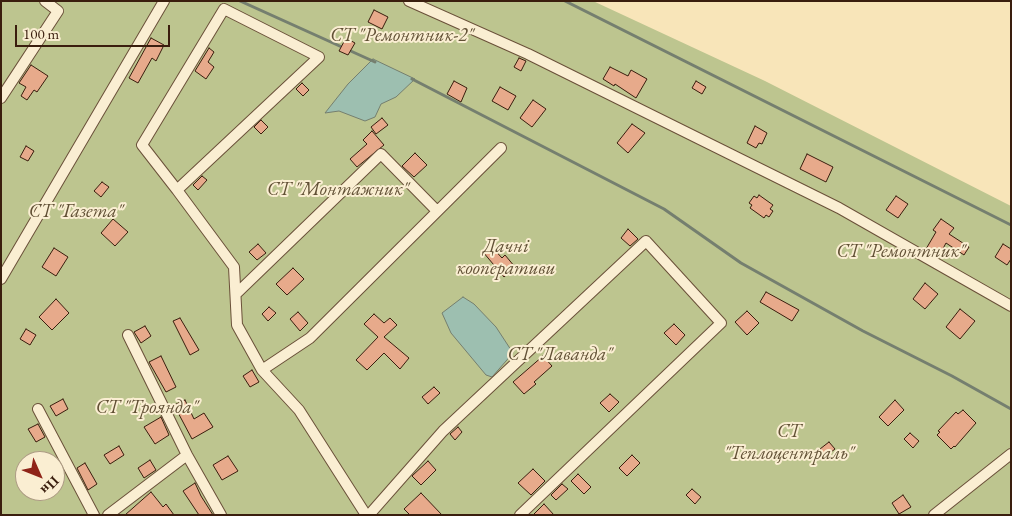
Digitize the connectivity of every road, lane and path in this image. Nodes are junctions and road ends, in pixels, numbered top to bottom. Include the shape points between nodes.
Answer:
1 (45, 1) edge
2 (164, 1) edge
3 (409, 1) edge
4 (1, 98) edge
5 (501, 148) dead end
6 (177, 190) junction
7 (437, 211) junction
8 (1, 279) edge
9 (236, 294) junction
10 (1011, 306) edge
11 (128, 335) dead end
12 (262, 370) junction
13 (38, 409) dead end
14 (187, 454) junction
15 (1011, 454) edge
16 (94, 515) edge
17 (108, 515) edge
18 (220, 515) edge
19 (368, 515) edge
20 (520, 515) edge
21 (934, 515) edge

1 - 4 street via 58,11
2 - 8 street
3 - 10 street via 528,54 839,208
5 - 7 street
6 - 6 street via 312,64 319,57 224,9 142,144
6 - 9 street via 234,266
7 - 9 street via 382,154
7 - 12 street via 310,338
9 - 12 street via 237,325
11 - 14 street
12 - 19 street via 299,410
13 - 16 street
14 - 17 street
14 - 18 street
15 - 21 street
19 - 20 street via 442,431 646,241 721,323

